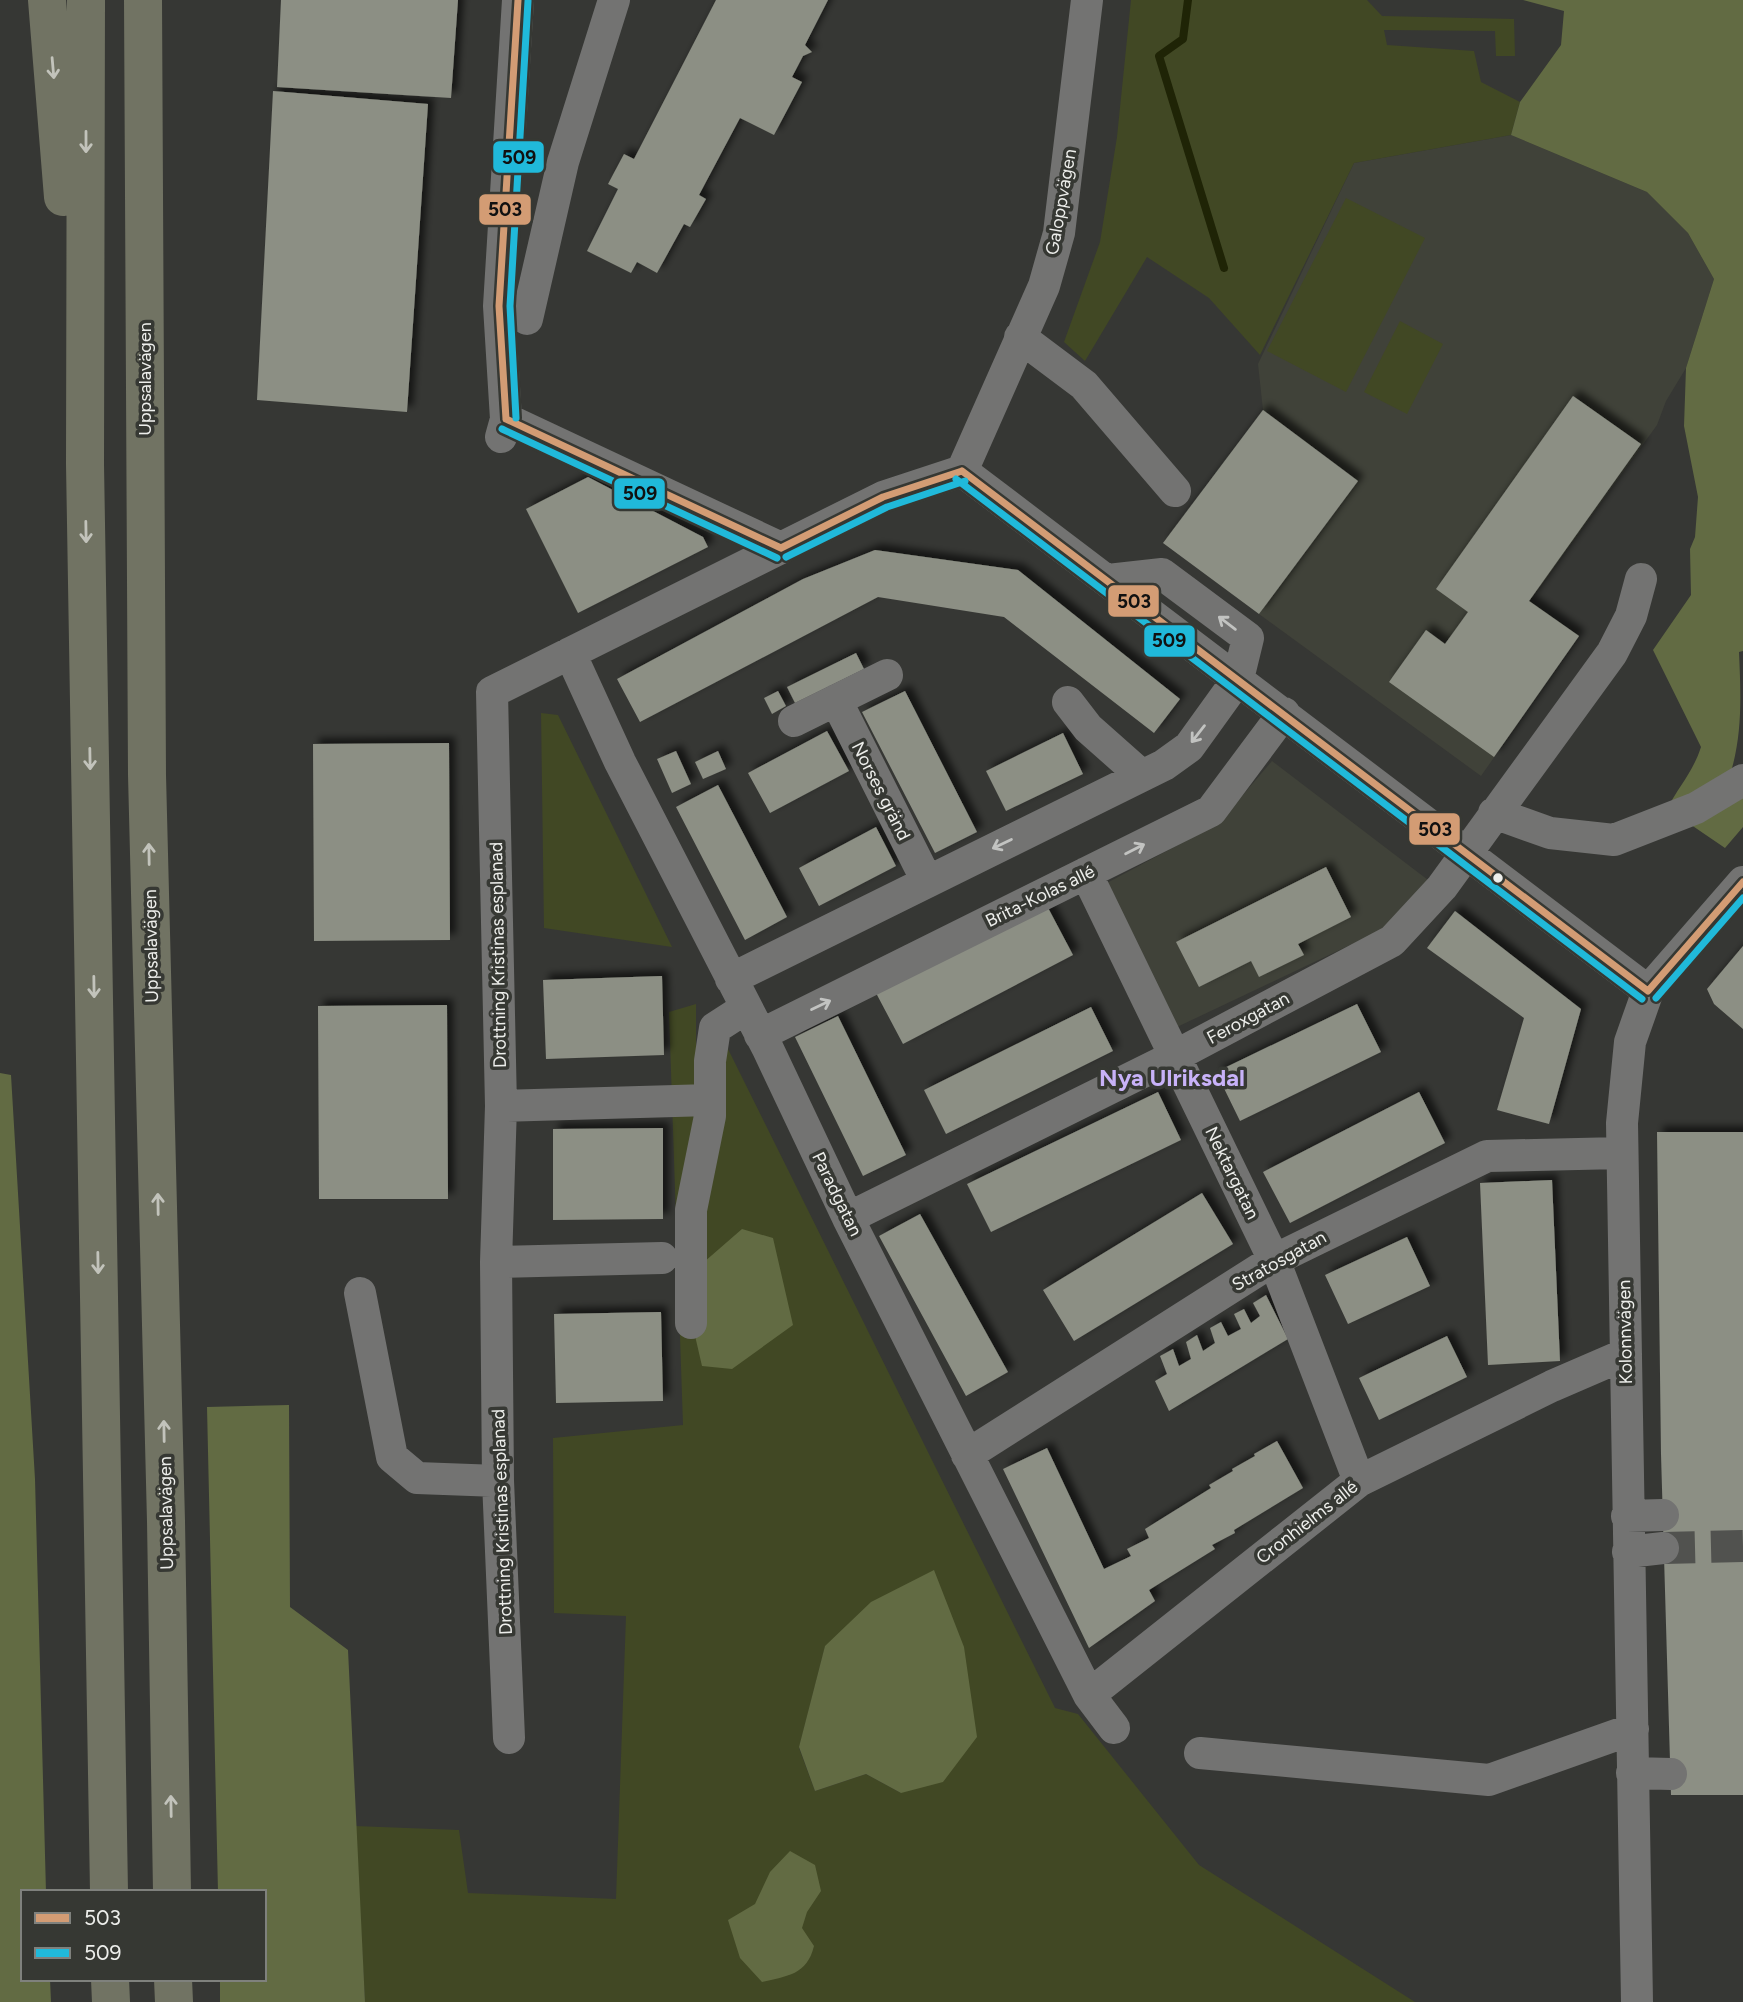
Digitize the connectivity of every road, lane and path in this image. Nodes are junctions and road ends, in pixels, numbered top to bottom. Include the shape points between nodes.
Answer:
1 (47, 0) edge
2 (86, 0) edge
3 (518, 0) edge
4 (614, 0) edge
5 (1087, 0) edge
6 (143, 3) edge
7 (527, 319) dead end
8 (1020, 337) junction
9 (85, 464) junction
10 (962, 471) junction
11 (1175, 491) dead end
12 (781, 548) junction
13 (1641, 579) dead end
14 (569, 653) junction
15 (887, 675) dead end
16 (1238, 679) junction
17 (836, 700) junction
18 (1068, 702) dead end
19 (1284, 713) junction
20 (794, 721) dead end
21 (1141, 775) junction
22 (1743, 780) edge
23 (1494, 813) junction
24 (1467, 853) junction
25 (1086, 873) junction
26 (927, 881) junction
27 (1743, 882) edge
28 (731, 979) junction
29 (1648, 991) junction
30 (753, 1022) junction
31 (1175, 1056) junction
32 (710, 1100) junction
33 (501, 1106) junction
34 (1620, 1153) junction
35 (848, 1219) junction
36 (662, 1258) dead end
37 (1274, 1260) junction
38 (496, 1262) junction
39 (360, 1293) dead end
40 (691, 1323) dead end
41 (1626, 1354) junction
42 (967, 1455) junction
43 (498, 1481) junction
44 (1359, 1481) junction
45 (1662, 1515) tunnel mouth
46 (1627, 1516) junction
47 (1664, 1548) tunnel mouth
48 (1628, 1552) junction
49 (1089, 1695) junction
50 (1114, 1728) dead end
51 (1633, 1729) junction
52 (509, 1738) dead end
53 (1200, 1753) dead end
54 (1632, 1773) junction
55 (1671, 1774) dead end
56 (109, 1890) edge
57 (172, 1890) edge
58 (110, 1981) edge
59 (173, 1981) edge
60 (111, 2002) edge
61 (174, 2002) edge
62 (1637, 2002) edge

1 -> 9 highway
2 -> 9 highway
3 - 12 street via 499,306 504,428
4 - 7 street via 563,162
5 - 8 street, Galoppvägen via 1059,233 1044,286
57 -> 6 highway, Uppsalavägen via 147,775
8 - 10 street, Galoppvägen
8 - 11 street via 1084,385
9 -> 56 highway
10 - 12 street, Drottning Kristinas esplanad via 883,497
10 - 16 street
12 - 14 street, Drottning Kristinas esplanad
13 - 23 street, Feroxgatan via 1631,616 1612,653
14 - 28 street, Paradgatan
14 - 33 street, Drottning Kristinas esplanad via 492,692
15 - 17 street
16 - 19 street
16 -> 21 street via 1189,747
17 - 20 street
17 - 26 street, Norses gränd
18 - 21 street via 1088,728
19 - 24 street
25 -> 19 street, Brita-Kolas allé via 1211,811
21 -> 26 street
22 - 23 street via 1696,808 1614,840 1550,833
23 - 24 street, Feroxgatan
24 - 29 street
24 - 31 street, Feroxgatan via 1392,941
30 -> 25 street, Brita-Kolas allé
25 - 31 street, Nektargatan
26 - 28 street
27 - 29 street, Kolonnvägen
28 - 30 street, Paradgatan
29 - 34 street, Kolonnvägen via 1630,1042
30 - 32 street, Brita-Kolas allé via 715,1028
30 - 35 street, Paradgatan
31 - 35 street, Feroxgatan
31 - 37 street, Nektargatan
32 - 33 street
32 - 40 street via 691,1210
33 - 38 street, Drottning Kristinas esplanad
34 - 37 street, Stratosgatan via 1487,1156
34 - 41 street, Kolonnvägen
35 - 42 street, Paradgatan
36 - 38 street
37 - 42 street, Stratosgatan
37 - 44 street, Nektargatan
38 - 43 street, Drottning Kristinas esplanad
39 - 43 street via 392,1457 417,1478
41 - 44 street, Cronhielms allé
41 - 46 street, Kolonnvägen
42 - 49 street, Paradgatan
43 - 52 street, Drottning Kristinas esplanad
44 - 49 street, Cronhielms allé
45 - 46 street
46 - 48 street, Kolonnvägen
47 - 48 street
48 - 51 street, Kolonnvägen
49 - 50 street, Paradgatan
51 - 53 street via 1489,1780
51 - 54 street, Kolonnvägen
54 - 55 street
54 - 62 street, Kolonnvägen
58 - 60 highway
59 - 61 highway

